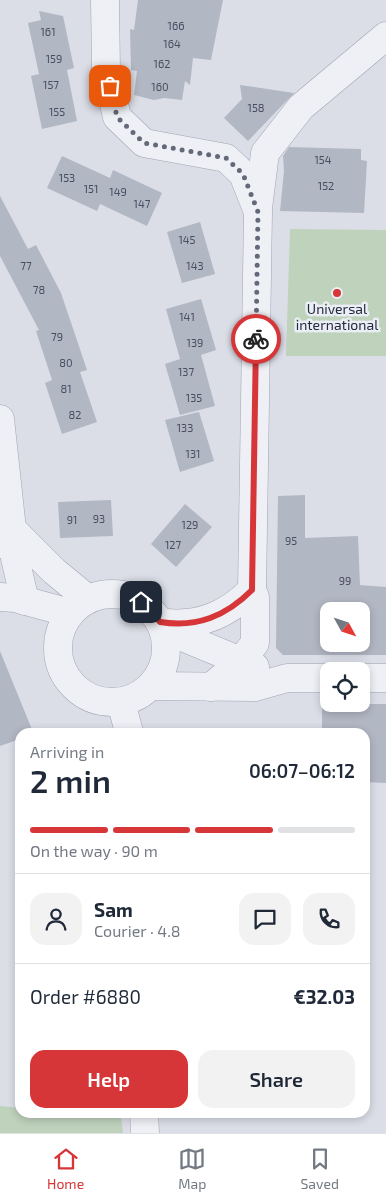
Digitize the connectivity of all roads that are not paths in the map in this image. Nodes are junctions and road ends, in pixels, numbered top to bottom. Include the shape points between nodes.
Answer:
1 (105, 0) edge
2 (386, 36) edge
3 (258, 212) junction
4 (0, 419) edge
5 (6, 538) edge
6 (252, 590) junction
7 (12, 599) edge
8 (79, 606) junction
9 (162, 626) junction
10 (240, 662) junction
11 (287, 678) junction
12 (320, 678) edge
13 (370, 678) edge
14 (386, 678) edge
15 (150, 686) junction
16 (211, 686) junction
17 (121, 702) junction
18 (128, 728) edge
19 (144, 1118) edge
20 (145, 1133) edge

1 - 3 street via 106,70 117,117 144,143 226,158 243,174
2 - 3 street via 301,107 265,153
3 - 6 street
4 - 5 street
5 - 7 street via 15,558
5 - 8 street via 54,571
6 - 9 street via 236,606 206,621
6 - 10 street via 255,597 255,643
7 - 8 street
8 - 9 street via 101,594 129,596 146,606
8 - 17 street via 61,627 58,660 64,675 88,697 104,702
9 - 10 street
9 - 15 street via 166,654 158,677
10 - 11 street
10 - 16 street
11 - 12 street
11 - 16 street via 255,686
13 - 14 street
15 - 16 street
15 - 17 street
17 - 18 street
19 - 20 street

